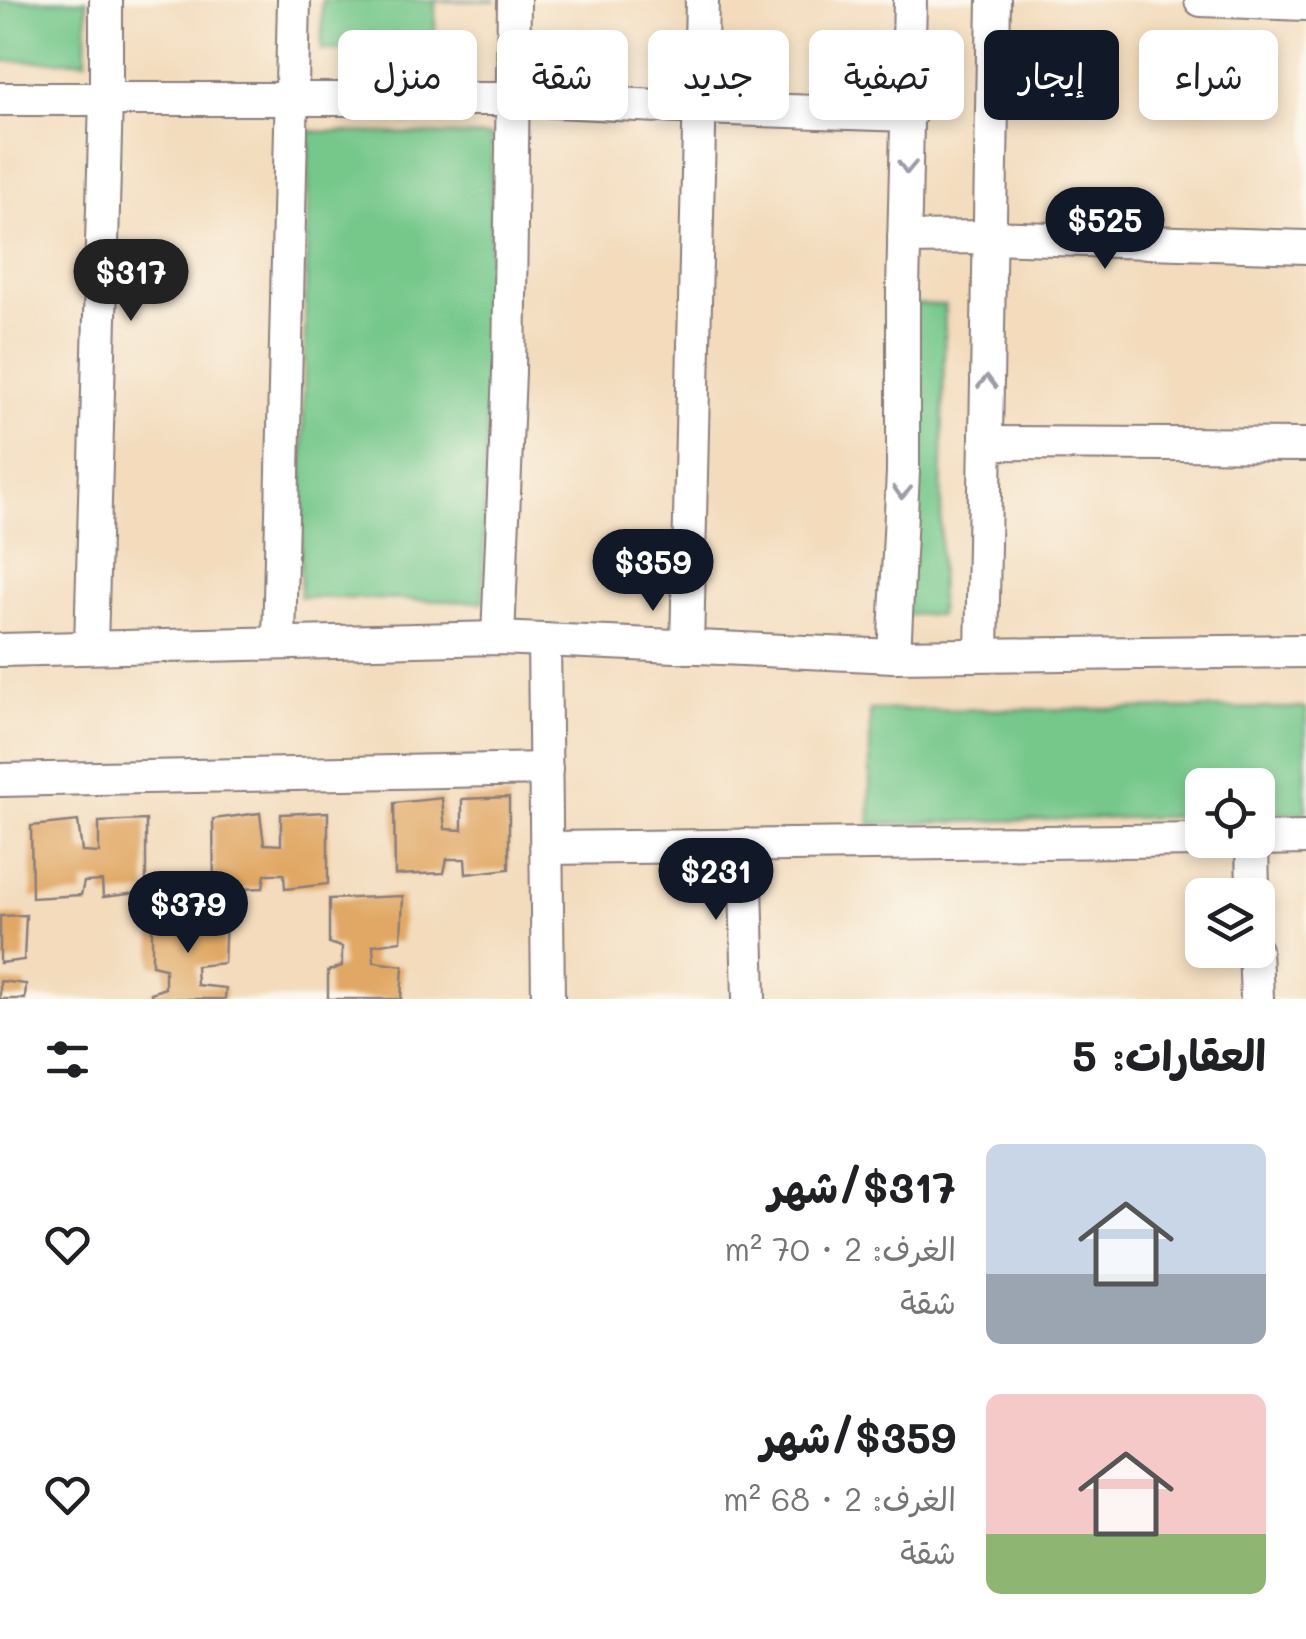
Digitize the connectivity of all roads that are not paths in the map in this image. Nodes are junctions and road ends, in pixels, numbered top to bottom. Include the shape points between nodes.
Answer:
1 (106, 0) edge
2 (294, 0) edge
3 (514, 0) edge
4 (702, 0) edge
5 (910, 0) edge
6 (994, 0) edge
7 (1201, 0) edge
8 (1306, 4) edge
9 (514, 30) edge
10 (701, 30) edge
11 (909, 30) edge
12 (106, 97) junction
13 (0, 98) edge
14 (292, 98) junction
15 (497, 99) edge
16 (514, 120) edge
17 (700, 120) edge
18 (908, 120) edge
19 (989, 237) junction
20 (904, 238) junction
21 (1306, 247) edge
22 (986, 443) junction
23 (1306, 445) edge
24 (498, 638) junction
25 (544, 640) junction
26 (278, 643) junction
27 (687, 647) junction
28 (90, 648) junction
29 (0, 650) edge
30 (1306, 651) edge
31 (982, 654) junction
32 (894, 656) junction
33 (546, 769) junction
34 (0, 780) edge
35 (1306, 838) edge
36 (1275, 839) edge
37 (1185, 840) edge
38 (745, 845) junction
39 (546, 848) junction
40 (1256, 968) edge
41 (548, 999) edge
42 (749, 999) edge
43 (1257, 999) edge

1 - 12 street
2 - 14 street
3 - 9 street
4 - 10 street
5 - 11 street
6 - 19 street
7 - 8 street
12 - 13 street
12 - 14 street
12 - 28 street
14 - 15 street
14 - 26 street
16 - 24 street
17 - 27 street
18 -> 20 street
19 - 20 street
19 - 21 street
22 -> 19 street
20 -> 32 street
22 - 23 street
22 - 31 street
24 - 25 street
24 - 26 street
25 - 27 street
25 - 33 street
26 - 28 street
27 - 32 street
28 - 29 street
30 - 31 street
31 - 32 street
33 - 34 street
33 - 39 street
35 - 36 street
37 - 38 street
38 - 39 street
38 - 42 street
39 - 41 street
40 - 43 street

